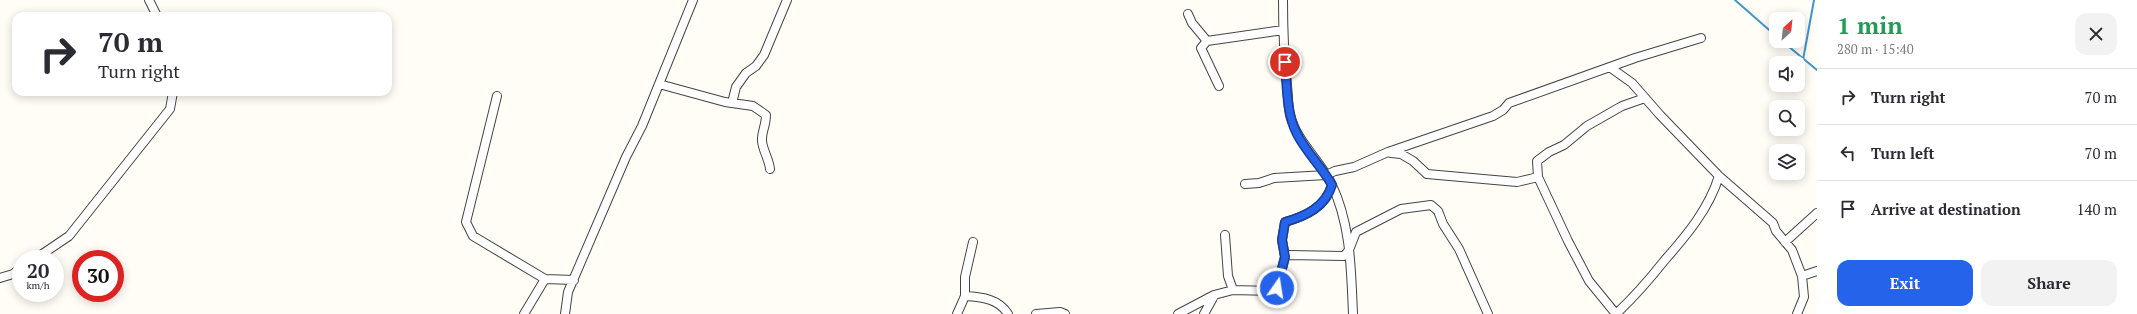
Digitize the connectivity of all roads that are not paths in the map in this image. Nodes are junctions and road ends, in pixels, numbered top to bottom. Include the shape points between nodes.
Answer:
1 (149, 0) edge
2 (693, 0) edge
3 (787, 0) edge
4 (1283, 0) edge
5 (155, 12) edge
6 (1188, 14) dead end
7 (1283, 30) junction
8 (1701, 38) dead end
9 (1208, 41) junction
10 (1611, 68) junction
11 (659, 84) junction
12 (1219, 86) dead end
13 (172, 96) edge
14 (497, 96) dead end
15 (1645, 98) junction
16 (732, 103) junction
17 (1388, 152) junction
18 (770, 169) dead end
19 (1326, 175) junction
20 (1719, 176) junction
21 (1538, 177) junction
22 (1244, 184) dead end
23 (1332, 185) junction
24 (1817, 213) edge
25 (1225, 235) dead end
26 (972, 242) dead end
27 (1785, 242) junction
28 (48, 250) edge
29 (1350, 250) junction
30 (1285, 257) junction
31 (1817, 271) edge
32 (12, 274) edge
33 (1802, 276) junction
34 (0, 278) edge
35 (545, 279) junction
36 (574, 280) junction
37 (1233, 290) junction
38 (1214, 295) junction
39 (965, 296) junction
40 (524, 314) edge
41 (565, 314) edge
42 (957, 314) edge
43 (1008, 314) edge
44 (1036, 314) edge
45 (1065, 314) edge
46 (1178, 314) edge
47 (1204, 314) edge
48 (1353, 314) edge
49 (1488, 314) edge
50 (1616, 314) edge
51 (1797, 314) edge

1 - 5 street
2 - 11 street
3 - 16 street via 764,55 736,87
4 - 7 street
6 - 9 street via 1192,23
7 - 9 street
7 - 19 street via 1290,115 1297,134
8 - 10 street
9 - 12 street via 1202,48
10 - 15 street via 1632,83
10 - 17 street via 1509,103 1493,116
11 - 16 street
11 - 36 street
13 - 28 street via 170,108 69,236
14 - 35 street via 466,222 474,236
15 - 20 street
15 - 21 street via 1622,106 1587,126 1564,145 1549,152 1537,161
16 - 18 street via 752,106 766,115 762,138 763,152
17 - 19 street via 1354,167 1335,170
17 - 21 street via 1401,154 1427,174 1517,182
19 - 22 street via 1274,178
19 - 23 street
20 - 27 street via 1773,222 1776,231
20 - 50 street via 1715,191 1685,238 1638,294
21 - 50 street via 1589,281
23 - 29 street via 1346,224
23 - 30 street via 1329,194 1320,205 1301,218 1285,222 1282,240
24 - 27 street
25 - 37 street via 1228,276
26 - 39 street via 965,277
27 - 33 street via 1792,250
29 - 30 street via 1344,256
29 - 48 street
29 - 49 street via 1356,232 1401,209 1431,205 1438,210 1443,224 1459,249
30 - 37 street via 1277,288 1272,291
31 - 33 street
32 - 34 street
33 - 51 street via 1804,296
35 - 36 street
35 - 40 street
36 - 41 street via 568,292
37 - 38 street
38 - 46 street
38 - 47 street
39 - 42 street
39 - 43 street via 995,301 1004,306
44 - 45 street

